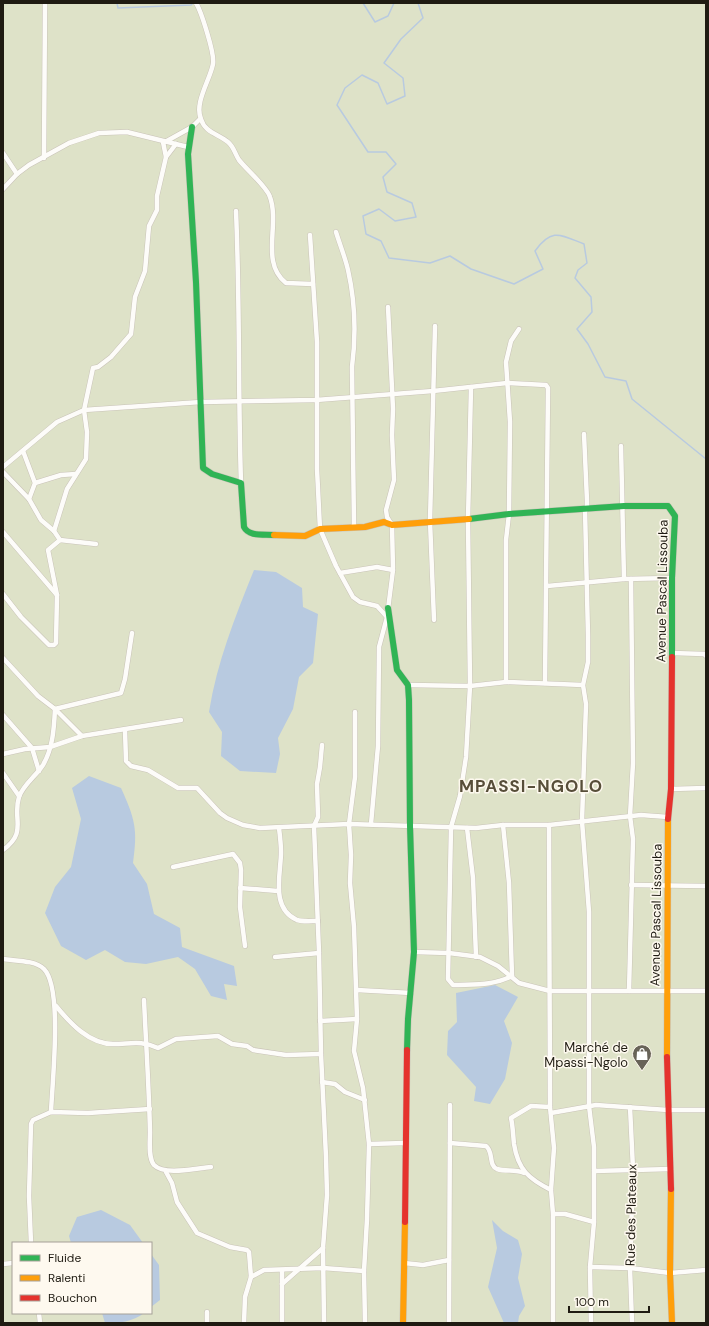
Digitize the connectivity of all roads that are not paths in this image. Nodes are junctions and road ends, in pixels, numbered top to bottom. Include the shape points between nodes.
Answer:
1 (45, 3) edge
2 (196, 3) edge
3 (200, 119) junction
4 (192, 127) junction
5 (205, 127) junction
6 (163, 142) junction
7 (176, 144) junction
8 (188, 147) junction
9 (3, 153) edge
10 (166, 157) junction
11 (44, 158) junction
12 (17, 174) junction
13 (3, 189) edge
14 (236, 211) dead end
15 (336, 232) dead end
16 (310, 235) dead end
17 (313, 284) junction
18 (388, 307) dead end
19 (435, 326) dead end
20 (519, 329) dead end
21 (507, 383) junction
22 (471, 387) junction
23 (433, 391) junction
24 (391, 394) junction
25 (352, 396) junction
26 (316, 400) junction
27 (238, 401) junction
28 (201, 402) junction
29 (84, 410) junction
30 (584, 434) dead end
31 (622, 446) dead end
32 (23, 450) junction
33 (3, 467) edge
34 (3, 472) edge
35 (76, 474) junction
36 (35, 483) junction
37 (241, 483) junction
38 (29, 499) junction
39 (624, 506) junction
40 (585, 509) junction
41 (546, 512) junction
42 (509, 514) junction
43 (468, 520) junction
44 (430, 521) junction
45 (392, 525) junction
46 (354, 527) junction
47 (320, 529) junction
48 (54, 531) junction
49 (3, 532) edge
50 (60, 540) junction
51 (96, 544) dead end
52 (393, 570) junction
53 (340, 573) junction
54 (672, 578) junction
55 (624, 579) junction
56 (631, 579) junction
57 (587, 582) junction
58 (547, 586) junction
59 (3, 594) edge
60 (57, 595) junction
61 (388, 608) junction
62 (387, 617) junction
63 (434, 620) dead end
64 (132, 633) dead end
65 (672, 653) junction
66 (706, 656) edge
67 (3, 658) edge
68 (506, 682) junction
69 (546, 683) junction
70 (408, 685) junction
71 (583, 685) junction
72 (470, 686) junction
73 (55, 709) junction
74 (355, 712) dead end
75 (3, 715) edge
76 (181, 720) dead end
77 (125, 730) junction
78 (82, 736) junction
79 (322, 745) dead end
80 (50, 747) junction
81 (32, 748) junction
82 (3, 754) edge
83 (39, 771) junction
84 (3, 773) edge
85 (706, 788) edge
86 (671, 789) junction
87 (19, 796) junction
88 (630, 816) junction
89 (668, 817) junction
90 (582, 821) junction
91 (349, 824) junction
92 (371, 824) junction
93 (503, 825) junction
94 (549, 825) junction
95 (314, 826) junction
96 (410, 826) junction
97 (451, 827) junction
98 (279, 828) junction
99 (467, 828) junction
100 (3, 850) edge
101 (173, 867) dead end
102 (631, 885) junction
103 (668, 886) junction
104 (706, 886) edge
105 (240, 888) junction
106 (278, 891) junction
107 (318, 921) junction
108 (245, 946) dead end
109 (414, 952) junction
110 (319, 953) junction
111 (450, 953) junction
112 (476, 956) junction
113 (275, 957) dead end
114 (3, 959) edge
115 (512, 976) junction
116 (357, 990) junction
117 (550, 991) junction
118 (629, 991) junction
119 (666, 991) junction
120 (706, 991) edge
121 (589, 992) junction
122 (411, 993) junction
123 (144, 1000) dead end
124 (56, 1006) junction
125 (358, 1019) junction
126 (320, 1021) junction
127 (146, 1042) junction
128 (321, 1054) junction
129 (322, 1082) junction
130 (365, 1100) junction
131 (450, 1105) dead end
132 (550, 1106) junction
133 (589, 1106) junction
134 (630, 1107) junction
135 (150, 1109) junction
136 (668, 1110) junction
137 (706, 1110) edge
138 (51, 1112) junction
139 (551, 1113) junction
140 (405, 1143) junction
141 (450, 1143) junction
142 (369, 1144) junction
143 (211, 1167) dead end
144 (632, 1169) junction
145 (671, 1169) junction
146 (594, 1171) junction
147 (166, 1172) junction
148 (524, 1173) junction
149 (551, 1190) junction
150 (553, 1214) junction
151 (594, 1222) junction
152 (32, 1242) edge
153 (323, 1248) junction
154 (449, 1260) junction
155 (404, 1262) junction
156 (590, 1267) junction
157 (323, 1268) junction
158 (630, 1268) junction
159 (299, 1270) junction
160 (706, 1270) edge
161 (282, 1271) junction
162 (364, 1271) junction
163 (670, 1273) junction
164 (251, 1277) junction
165 (282, 1284) junction
166 (207, 1312) dead end
167 (207, 1323) edge
168 (244, 1323) edge
169 (282, 1323) edge
170 (324, 1323) edge
171 (365, 1323) edge
172 (403, 1323) edge
173 (449, 1323) edge
174 (553, 1323) edge
175 (591, 1323) edge
176 (632, 1323) edge
177 (672, 1323) edge

1 - 11 street
2 - 3 street via 202,12 213,59 201,100
3 - 4 street
3 - 5 street
4 - 5 street
4 - 6 street
4 - 8 street
5 - 17 street via 231,144 239,159 269,194 274,231 274,267 280,279 286,283
6 - 7 street
6 - 10 street
6 - 11 street via 127,132 99,133 70,143
7 - 8 street
7 - 10 street
8 - 28 street
9 - 12 street
10 - 29 street via 156,196 157,210 149,226 145,271 134,297 131,334 111,357 93,368
11 - 12 street
12 - 13 street
14 - 27 street via 239,276
15 - 25 street via 348,271 352,298 355,345
16 - 17 street
17 - 26 street via 317,342
18 - 24 street
19 - 23 street
20 - 21 street via 508,351
21 - 22 street
21 - 41 street via 546,385 548,388
21 - 42 street via 510,422
22 - 23 street
22 - 43 street
23 - 24 street
23 - 44 street
24 - 25 street
24 - 45 street via 394,480 386,510
25 - 26 street
25 - 46 street
26 - 27 street
26 - 47 street
27 - 28 street
27 - 37 street
28 - 29 street
28 - 37 street via 203,468 212,474
29 - 32 street via 57,422
29 - 35 street via 86,459
30 - 40 street via 587,501
31 - 39 street
32 - 33 street
32 - 36 street
34 - 38 street
35 - 36 street via 61,475
35 - 48 street via 67,488
36 - 38 street
37 - 47 street via 244,527 251,534 305,536
38 - 48 street via 41,520
39 - 40 street
39 - 54 street, Avenue Pascal Lissouba via 671,508 675,516
39 - 55 street
40 - 41 street
40 - 57 street
41 - 42 street
41 - 58 street
42 - 43 street
42 - 68 street via 506,540
43 - 44 street
43 - 72 street
44 - 45 street
44 - 63 street
45 - 46 street via 384,522
45 - 52 street
46 - 47 street
47 - 53 street
48 - 50 street
49 - 60 street
50 - 51 street
50 - 60 street via 48,550
52 - 53 street via 377,567
52 - 61 street
53 - 62 street via 353,597 360,602 377,606
54 - 56 street
54 - 65 street, Avenue Pascal Lissouba
55 - 56 street
55 - 57 street
56 - 88 street via 633,763
57 - 58 street
57 - 71 street via 588,662
58 - 69 street
59 - 60 street via 35,632 52,646 56,643
61 - 62 street
61 - 70 street via 397,670
62 - 92 street via 378,647 378,746
64 - 73 street via 121,693
65 - 66 street
65 - 86 street, Avenue Pascal Lissouba
67 - 73 street via 38,696
68 - 69 street
68 - 72 street
69 - 71 street
70 - 72 street
70 - 96 street
71 - 90 street via 586,704
72 - 97 street via 466,757 460,796
73 - 78 street
73 - 80 street
74 - 91 street via 355,776
75 - 81 street
76 - 77 street
77 - 78 street
77 - 98 street via 126,761 130,766 148,770 178,788 197,788 220,813 244,825
78 - 80 street
79 - 95 street via 316,784 318,817
80 - 81 street
80 - 83 street
81 - 82 street
81 - 83 street
83 - 87 street
84 - 87 street
85 - 86 street
86 - 89 street, Avenue Pascal Lissouba
87 - 100 street via 18,829 15,839
88 - 89 street
88 - 90 street
88 - 102 street via 633,839
89 - 103 street, Avenue Pascal Lissouba
90 - 94 street
90 - 121 street via 588,912
91 - 92 street
91 - 95 street
91 - 116 street
92 - 96 street
93 - 94 street
93 - 99 street
93 - 115 street via 509,883
94 - 117 street
95 - 98 street
95 - 107 street
96 - 97 street
96 - 109 street
97 - 99 street
97 - 111 street
98 - 106 street via 281,853
99 - 112 street via 473,878
101 - 105 street via 233,854 240,863
102 - 103 street
102 - 118 street
103 - 104 street
103 - 119 street, Avenue Pascal Lissouba
105 - 106 street
105 - 108 street
106 - 107 street via 283,905 292,917 303,921
107 - 110 street
109 - 111 street
109 - 122 street
110 - 113 street
110 - 126 street
111 - 112 street
111 - 115 street via 448,979 451,984 499,983
112 - 115 street via 488,960
114 - 124 street via 34,963 45,969
115 - 117 street via 519,983
116 - 122 street
116 - 125 street
117 - 121 street
117 - 132 street
118 - 119 street
118 - 121 street
119 - 120 street
119 - 136 street, Avenue Pascal Lissouba
121 - 133 street
122 - 140 street
123 - 127 street
124 - 127 street via 75,1028 98,1041 113,1044
124 - 138 street
125 - 126 street
125 - 130 street via 354,1051
126 - 128 street
127 - 128 street via 158,1048 176,1039 218,1036 232,1044 253,1050 290,1055
127 - 135 street
128 - 129 street
129 - 130 street via 335,1084 345,1092
129 - 153 street via 327,1195
130 - 142 street
131 - 141 street
132 - 139 street
132 - 148 street via 531,1106 511,1118 514,1145
133 - 134 street
133 - 139 street
133 - 146 street
134 - 136 street
134 - 144 street, Rue des Plateaux
135 - 138 street via 88,1113
135 - 147 street via 151,1155 154,1165
136 - 137 street
136 - 145 street, Avenue Pascal Lissouba
138 - 152 street via 37,1117 31,1124 29,1210
139 - 149 street via 554,1148
140 - 142 street
140 - 155 street
141 - 148 street via 486,1146 496,1168
141 - 154 street
142 - 162 street
143 - 147 street
144 - 145 street
144 - 146 street
144 - 158 street, Rue des Plateaux
145 - 163 street, Avenue Pascal Lissouba
146 - 151 street
147 - 164 street via 180,1208 197,1233 230,1247 247,1250 250,1254
148 - 149 street
149 - 150 street
150 - 151 street via 565,1214
150 - 174 street
151 - 156 street
153 - 157 street
153 - 159 street
154 - 155 street via 423,1265
154 - 173 street
155 - 172 street
156 - 158 street
156 - 175 street
157 - 159 street
157 - 162 street
157 - 170 street
158 - 163 street
158 - 176 street, Rue des Plateaux
159 - 161 street
159 - 165 street
160 - 163 street
161 - 164 street via 264,1270
161 - 165 street
162 - 171 street
163 - 177 street, Avenue Pascal Lissouba
164 - 168 street via 245,1297
165 - 169 street
166 - 167 street

